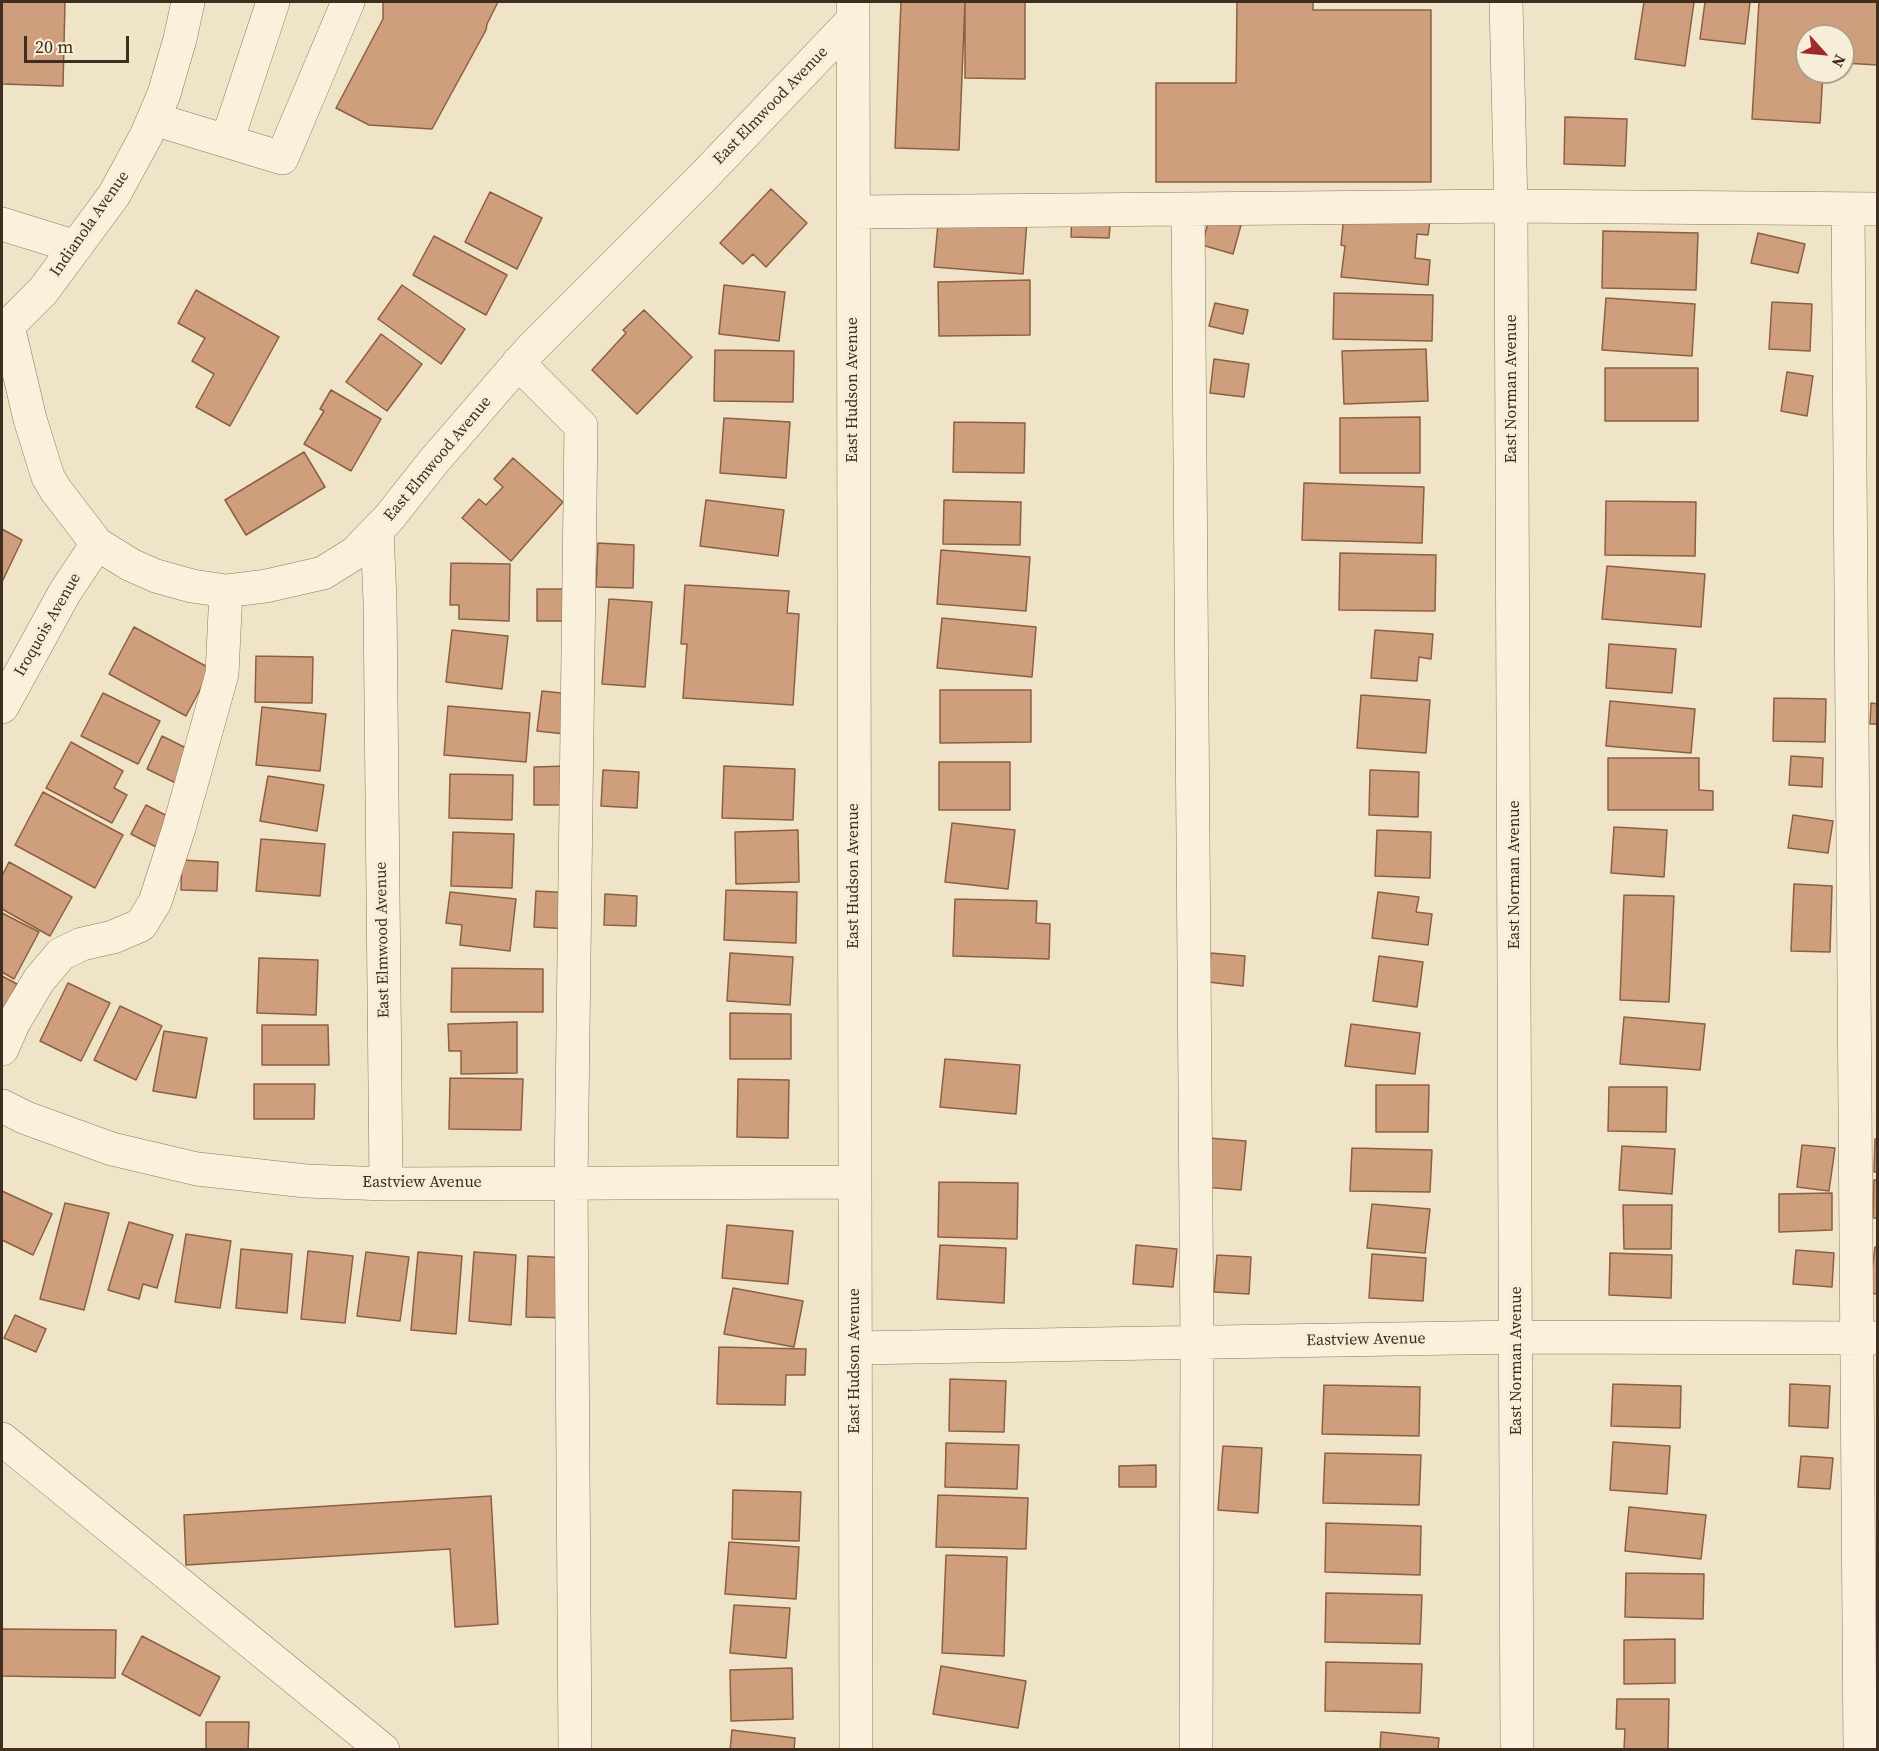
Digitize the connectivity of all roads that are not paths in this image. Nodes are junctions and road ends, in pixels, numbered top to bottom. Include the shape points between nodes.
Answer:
1 (188, 2) edge
2 (273, 2) edge
3 (348, 2) edge
4 (1506, 2) edge
5 (853, 11) edge
6 (154, 119) junction
7 (227, 141) junction
8 (1511, 206) junction
9 (1188, 209) junction
10 (1863, 209) edge
11 (853, 212) junction
12 (2, 224) edge
13 (76, 247) junction
14 (5, 328) edge
15 (518, 363) junction
16 (377, 530) junction
17 (98, 543) junction
18 (226, 591) junction
19 (4, 696) edge
20 (2, 1048) edge
21 (2, 1106) edge
22 (855, 1182) junction
23 (571, 1183) junction
24 (386, 1184) junction
25 (1517, 1337) junction
26 (1868, 1338) edge
27 (1197, 1343) junction
28 (855, 1348) junction
29 (2, 1439) edge
30 (383, 1749) edge
31 (575, 1749) edge
32 (856, 1749) edge
33 (1196, 1749) edge
34 (1517, 1749) edge
35 (1860, 1749) edge

1 - 6 street, Indianola Avenue
2 - 7 street
3 - 7 street via 282,158
4 - 8 street, East Norman Avenue
5 - 11 street, East Hudson Avenue
5 - 15 street, East Elmwood Avenue via 703,177
6 - 7 street
6 - 13 street, Indianola Avenue via 114,195
8 - 9 street
8 - 10 street
8 - 25 street, East Norman Avenue
9 - 11 street
9 - 27 street
10 - 26 street
11 - 22 street, East Hudson Avenue
12 - 13 street
13 - 14 street, Indianola Avenue via 43,291
14 - 17 street via 48,477
15 - 16 street, East Elmwood Avenue
15 - 23 street via 581,426
16 - 18 street via 355,553 323,573
16 - 24 street, East Elmwood Avenue
17 - 18 street via 156,576
17 - 19 street, Iroquois Avenue
18 - 20 street via 222,674 155,902 141,925 61,954 39,980
21 - 24 street, Eastview Avenue via 112,1149 197,1169 306,1181
22 - 23 street, Eastview Avenue
22 - 28 street, East Hudson Avenue
23 - 24 street, Eastview Avenue
23 - 31 street
25 - 26 street, Eastview Avenue
25 - 27 street, Eastview Avenue
25 - 34 street, East Norman Avenue
26 - 35 street
27 - 28 street, Eastview Avenue
27 - 33 street
28 - 32 street, East Hudson Avenue
29 - 30 street

